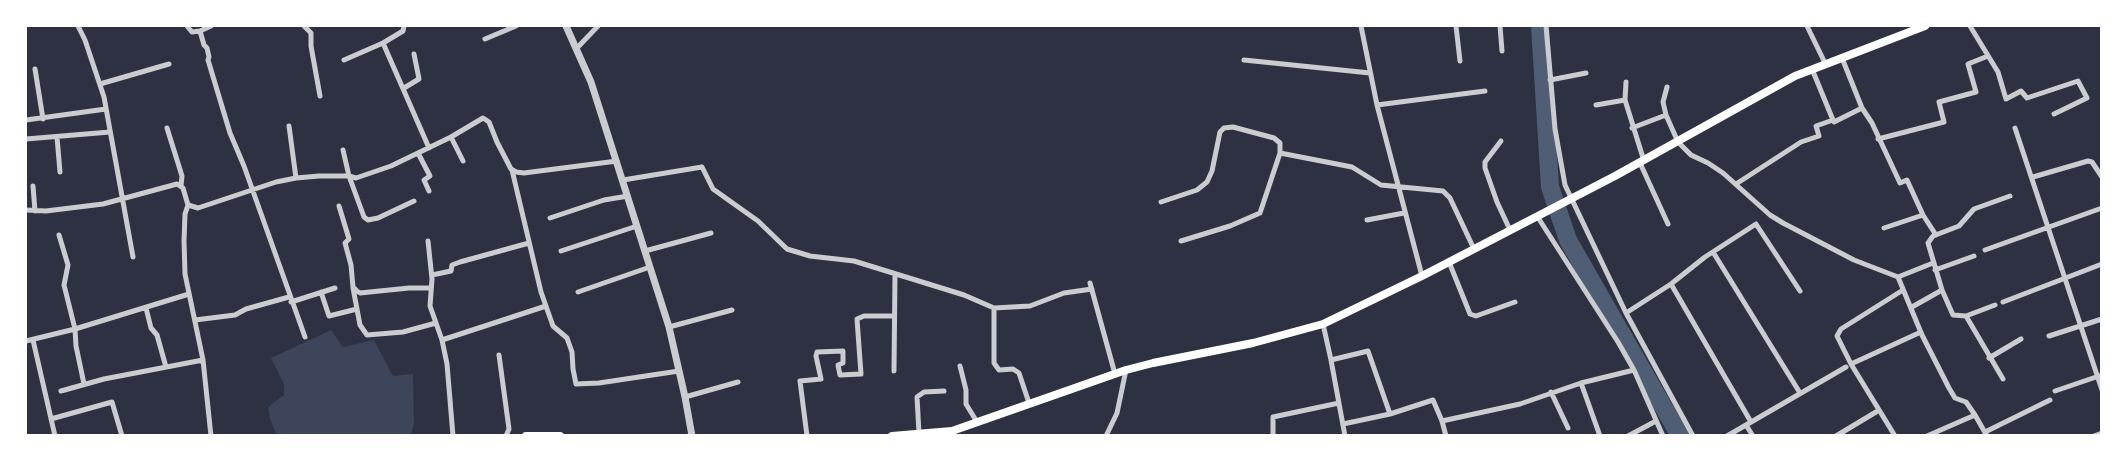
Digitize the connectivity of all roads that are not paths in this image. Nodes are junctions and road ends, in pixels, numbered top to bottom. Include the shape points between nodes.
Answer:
1 (78, 26) edge
2 (187, 26) edge
3 (211, 26) edge
4 (304, 26) edge
5 (404, 26) edge
6 (516, 26) edge
7 (566, 26) edge
8 (597, 26) edge
9 (1361, 26) edge
10 (1456, 26) edge
11 (1500, 26) edge
12 (1546, 26) edge
13 (1807, 26) edge
14 (1925, 26) edge
15 (1970, 26) edge
16 (200, 31) junction
17 (485, 39) dead end
18 (383, 43) junction
19 (577, 48) junction
20 (1502, 51) dead end
21 (414, 54) dead end
22 (1989, 56) junction
23 (1842, 58) junction
24 (344, 60) dead end
25 (1244, 60) dead end
26 (1460, 61) dead end
27 (1825, 63) junction
28 (169, 64) dead end
29 (35, 69) dead end
30 (1812, 69) junction
31 (1586, 73) dead end
32 (1370, 74) junction
33 (1550, 80) junction
34 (1626, 82) dead end
35 (100, 84) junction
36 (1667, 87) dead end
37 (404, 88) junction
38 (1485, 91) dead end
39 (320, 96) dead end
40 (1625, 100) junction
41 (1377, 105) junction
42 (1596, 105) dead end
43 (1862, 108) junction
44 (106, 109) junction
45 (2054, 114) dead end
46 (1666, 115) junction
47 (44, 119) junction
48 (26, 120) edge
49 (1833, 120) junction
50 (290, 126) dead end
51 (167, 128) dead end
52 (1632, 128) junction
53 (2015, 128) dead end
54 (110, 132) junction
55 (57, 137) junction
56 (451, 137) junction
57 (1878, 139) junction
58 (26, 140) edge
59 (1501, 141) dead end
60 (1678, 142) junction
61 (429, 148) junction
62 (343, 150) dead end
63 (418, 153) junction
64 (1280, 153) junction
65 (463, 161) dead end
66 (617, 161) junction
67 (1642, 162) junction
68 (511, 169) junction
69 (60, 172) dead end
70 (349, 176) junction
71 (2033, 177) junction
72 (2102, 177) edge
73 (296, 178) junction
74 (622, 180) junction
75 (1736, 184) junction
76 (33, 186) dead end
77 (181, 186) junction
78 (1396, 186) junction
79 (252, 190) junction
80 (429, 191) dead end
81 (628, 196) junction
82 (2010, 196) dead end
83 (123, 198) junction
84 (1571, 199) junction
85 (414, 201) dead end
86 (1161, 202) dead end
87 (188, 205) junction
88 (339, 206) dead end
89 (2102, 208) edge
90 (26, 210) edge
91 (35, 211) junction
92 (1404, 213) junction
93 (1923, 215) junction
94 (1537, 216) junction
95 (550, 218) dead end
96 (1367, 220) dead end
97 (1668, 224) dead end
98 (637, 226) junction
99 (2047, 227) junction
100 (1884, 228) dead end
101 (1510, 230) junction
102 (711, 233) dead end
103 (59, 235) dead end
104 (1936, 235) junction
105 (428, 241) dead end
106 (1181, 241) dead end
107 (529, 243) junction
108 (1474, 249) junction
109 (1985, 250) dead end
110 (645, 251) junction
111 (561, 252) dead end
112 (1713, 252) junction
113 (1974, 256) dead end
114 (133, 257) dead end
115 (1449, 262) junction
116 (1933, 263) junction
117 (2102, 264) edge
118 (650, 267) junction
119 (1935, 270) junction
120 (895, 274) junction
121 (432, 275) junction
122 (1422, 276) junction
123 (1898, 277) junction
124 (2064, 277) junction
125 (1671, 284) junction
126 (335, 288) dead end
127 (353, 288) junction
128 (431, 288) junction
129 (1903, 290) junction
130 (1942, 290) junction
131 (1800, 291) dead end
132 (321, 292) junction
133 (578, 292) dead end
134 (189, 294) junction
135 (290, 299) junction
136 (1515, 302) dead end
137 (2003, 302) dead end
138 (1995, 305) dead end
139 (546, 306) junction
140 (1912, 307) junction
141 (146, 308) junction
142 (993, 308) junction
143 (357, 309) junction
144 (732, 310) dead end
145 (1626, 313) junction
146 (894, 316) junction
147 (1966, 316) junction
148 (2102, 319) edge
149 (195, 320) junction
150 (436, 323) junction
151 (1323, 324) junction
152 (2080, 326) junction
153 (669, 327) junction
154 (75, 329) junction
155 (1921, 332) junction
156 (2049, 336) dead end
157 (305, 338) dead end
158 (2021, 339) dead end
159 (33, 340) junction
160 (442, 340) junction
161 (26, 341) edge
162 (499, 355) dead end
163 (1989, 358) junction
164 (203, 360) junction
165 (1331, 360) junction
166 (1849, 365) junction
167 (960, 366) dead end
168 (166, 367) junction
169 (1126, 370) junction
170 (1634, 370) junction
171 (679, 371) junction
172 (894, 371) dead end
173 (1115, 374) junction
174 (2099, 375) edge
175 (2003, 380) dead end
176 (738, 382) dead end
177 (1581, 383) junction
178 (84, 384) junction
179 (2102, 390) edge
180 (61, 391) dead end
181 (944, 391) dead end
182 (2055, 391) dead end
183 (1551, 392) junction
184 (1800, 393) junction
185 (685, 397) junction
186 (2050, 400) dead end
187 (1029, 403) junction
188 (1339, 403) junction
189 (1876, 412) dead end
190 (1390, 414) junction
191 (1975, 415) junction
192 (51, 419) junction
193 (1442, 421) junction
194 (1656, 421) junction
195 (977, 422) junction
196 (1343, 424) junction
197 (1749, 424) junction
198 (1568, 428) dead end
199 (919, 433) junction
200 (952, 433) edge
201 (2102, 433) edge
202 (1986, 434) edge
203 (55, 435) edge
204 (122, 435) edge
205 (211, 435) edge
206 (453, 435) edge
207 (506, 435) edge
208 (526, 435) edge
209 (556, 435) edge
210 (692, 435) edge
211 (807, 435) edge
212 (892, 435) edge
213 (1106, 435) edge
214 (1273, 435) edge
215 (1345, 435) edge
216 (1446, 435) edge
217 (1600, 435) edge
218 (1628, 435) edge
219 (1663, 435) edge
220 (1693, 435) edge
221 (1727, 435) edge
222 (1753, 435) edge
223 (1836, 435) edge
224 (1895, 435) edge
225 (1927, 435) edge
226 (2094, 435) edge

1 - 35 street
2 - 16 street via 190,31
3 - 16 street
4 - 39 street via 311,33
5 - 18 street via 403,31
6 - 17 street
7 - 19 street
8 - 19 street
9 - 32 street
10 - 26 street
11 - 20 street
12 - 33 street
13 - 27 street
14 - 23 main road
15 - 22 street
16 - 79 street
18 - 24 street
18 - 37 street
19 - 66 street
21 - 37 street via 419,79
22 - 45 street via 2006,99 2021,91 2027,98 2078,81 2087,98
22 - 57 street via 1968,64 1976,92 1939,102 1944,122
23 - 27 main road
23 - 43 street
25 - 32 street
27 - 30 main road
28 - 35 street
29 - 47 street
30 - 49 street
30 - 60 main road
31 - 33 street
32 - 41 street
33 - 84 street via 1563,181
34 - 40 street
35 - 44 street
36 - 46 street via 1663,97
37 - 61 street
38 - 41 street
40 - 42 street
40 - 52 street
41 - 78 street
43 - 49 street
43 - 57 street
44 - 47 street
44 - 54 street
46 - 52 street
46 - 60 street
47 - 48 street
49 - 75 street via 1816,126 1819,136 1801,142
50 - 73 street
51 - 77 street via 182,176
52 - 67 street
53 - 71 street
54 - 55 street
54 - 83 street
55 - 58 street
55 - 69 street
56 - 61 street
56 - 65 street
56 - 68 street via 486,119
57 - 93 street via 1900,183 1907,180
59 - 101 street via 1485,162 1485,168
60 - 67 main road
60 - 75 street
61 - 63 street
62 - 70 street
63 - 70 street via 374,173
63 - 80 street via 430,176 424,180
64 - 78 street via 1352,167 1381,185
64 - 86 street via 1280,143 1274,138 1224,128 1207,182 1197,190
64 - 106 street via 1260,213
66 - 68 street via 524,173
66 - 74 street
67 - 84 main road
67 - 97 street
68 - 107 street
70 - 73 street
70 - 85 street via 360,210 368,220
71 - 72 street via 2090,161
71 - 99 street
73 - 79 street
74 - 81 street
74 - 120 street via 702,167 713,189 787,249 854,261
75 - 123 street via 1783,223 1854,260
76 - 91 street
77 - 83 street via 174,184
77 - 87 street
78 - 92 street
78 - 108 street via 1446,193
79 - 87 street via 198,208
79 - 135 street
81 - 95 street
81 - 98 street
82 - 104 street via 1974,208 1959,226
83 - 91 street via 103,204
83 - 114 street
84 - 94 main road
84 - 145 street
87 - 134 street via 184,241
88 - 127 street via 349,238 345,243
89 - 99 street
90 - 91 street
92 - 96 street
92 - 122 street
93 - 100 street
93 - 104 street
94 - 101 main road
94 - 170 street
98 - 110 street
98 - 111 street
99 - 109 street
99 - 124 street
101 - 108 main road
102 - 110 street
103 - 154 street via 68,265 64,285
104 - 116 street via 1928,243
105 - 121 street
107 - 121 street via 459,262 452,265 451,271
107 - 139 street
108 - 115 main road
110 - 118 street
112 - 125 street
112 - 131 street via 1757,224
112 - 184 street
113 - 119 street
115 - 122 main road
115 - 136 street via 1473,315
116 - 119 street
116 - 123 street
117 - 124 street
118 - 133 street
118 - 153 street
119 - 130 street
120 - 142 street
120 - 146 street
121 - 128 street
122 - 151 main road
123 - 129 street
124 - 137 street
124 - 152 street
125 - 145 street
125 - 197 street
126 - 132 street
127 - 128 street via 360,293
127 - 143 street
128 - 150 street via 430,306
129 - 140 street
129 - 166 street via 1837,333
130 - 140 street
130 - 147 street via 1951,314
132 - 135 street
132 - 143 street via 329,316
134 - 141 street
134 - 149 street
135 - 149 street via 235,315
135 - 157 street
138 - 147 street
139 - 160 street
139 - 171 street via 553,326 567,338 576,384
140 - 155 street
141 - 154 street
141 - 168 street
142 - 173 street via 1030,306 1091,286
142 - 187 street via 994,363 999,370 1013,369 1019,373
143 - 150 street via 360,325 369,335 403,332
144 - 153 street
145 - 220 street
146 - 172 street
146 - 211 street via 857,319 861,374 840,375 838,365 843,363 843,351 817,352 821,379 800,381
147 - 163 street
148 - 152 street
149 - 164 street
150 - 160 street
151 - 165 street
151 - 169 main road
152 - 156 street
152 - 174 street
153 - 171 street
154 - 159 street
154 - 178 street
155 - 166 street
155 - 191 street via 1955,398 1966,402
158 - 163 street
159 - 161 street
159 - 192 street
160 - 206 street
162 - 207 street via 509,429
163 - 175 street
164 - 168 street
164 - 205 street
165 - 188 street
165 - 190 street via 1368,351
166 - 184 street
166 - 224 street
167 - 195 street via 966,404
168 - 178 street
169 - 173 main road
169 - 213 street via 1117,413
170 - 177 street
170 - 194 street
171 - 185 street
173 - 187 main road
174 - 179 street
174 - 182 street
176 - 185 street
177 - 183 street
177 - 217 street
178 - 180 street
181 - 199 street via 924,392 917,397
183 - 193 street via 1520,404
183 - 198 street
184 - 197 street
185 - 210 street
186 - 202 street
187 - 195 main road
188 - 196 street
188 - 214 street via 1273,417
189 - 223 street
190 - 193 street via 1433,400
190 - 196 street
191 - 202 street
191 - 225 street
192 - 203 street
192 - 204 street via 112,402
193 - 216 street
194 - 218 street
194 - 219 street
195 - 200 main road
196 - 215 street
197 - 221 street
197 - 222 street
199 - 200 main road
199 - 212 main road
201 - 226 street
208 - 209 main road

